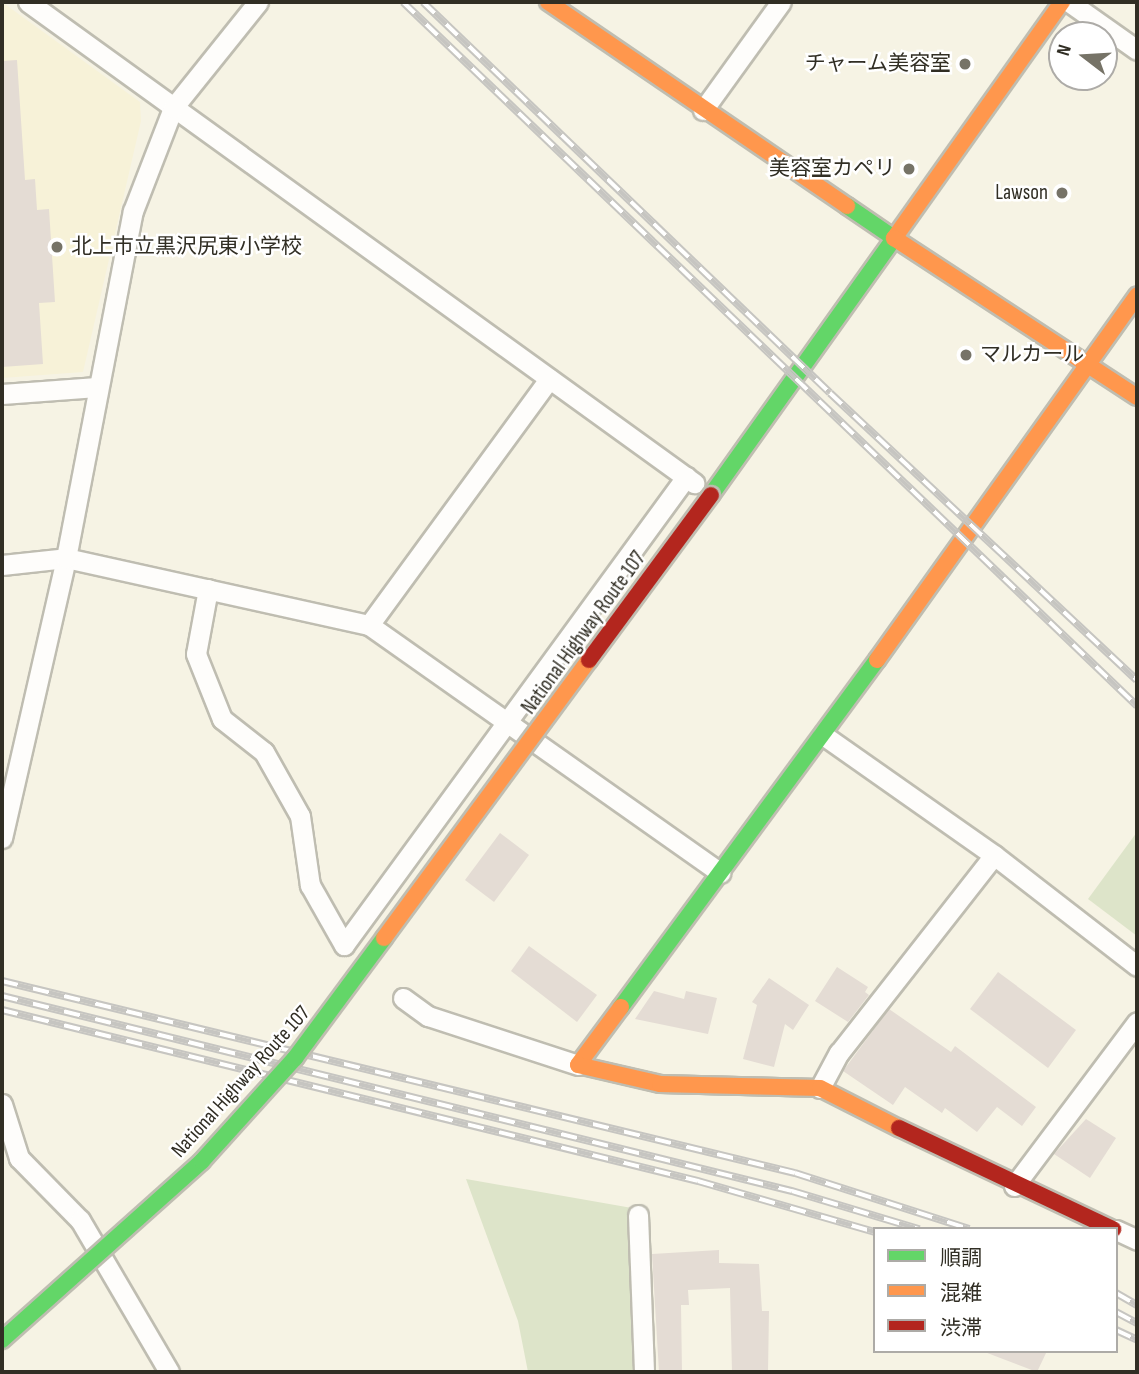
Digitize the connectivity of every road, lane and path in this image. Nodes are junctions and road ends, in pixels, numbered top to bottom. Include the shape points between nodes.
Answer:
1 (28, 2) edge
2 (258, 2) edge
3 (548, 2) edge
4 (781, 2) edge
5 (1062, 2) edge
6 (1069, 2) edge
7 (1137, 50) edge
8 (173, 108) junction
9 (703, 110) junction
10 (894, 237) junction
11 (1137, 295) edge
12 (1088, 364) junction
13 (549, 379) junction
14 (97, 387) junction
15 (2, 394) edge
16 (1137, 397) edge
17 (686, 477) junction
18 (711, 495) junction
19 (66, 558) junction
20 (2, 565) edge
21 (208, 589) junction
22 (369, 625) junction
23 (508, 719) junction
24 (823, 736) junction
25 (2, 838) edge
26 (994, 855) junction
27 (720, 873) junction
28 (1137, 966) edge
29 (403, 998) dead end
30 (1137, 1022) edge
31 (579, 1065) junction
32 (820, 1088) junction
33 (2, 1104) edge
34 (10, 1157) edge
35 (1014, 1186) junction
36 (638, 1215) dead end
37 (1110, 1227) edge
38 (1118, 1230) edge
39 (1137, 1240) edge
40 (2, 1340) edge
41 (170, 1372) edge
42 (645, 1372) edge

1 - 8 street
2 - 8 street
3 - 9 main road
4 - 9 street
5 - 10 main road, National Highway Route 107
6 - 7 street
8 - 13 street
8 - 14 street via 133,211
9 - 10 main road
10 - 12 main road
10 - 18 main road, National Highway Route 107
11 - 12 main road
12 - 16 main road
12 - 24 main road
13 - 17 street
13 - 22 street
14 - 15 street
14 - 19 street
17 - 18 street
17 - 23 street
18 - 40 main road, National Highway Route 107, bridge via 295,1058 202,1161
19 - 20 street
19 - 21 street
19 - 25 street
21 - 22 street
21 - 23 street via 196,654 222,719 264,752 300,816 310,885 344,945
22 - 23 street
23 - 27 street
24 - 26 street
24 - 27 main road
26 - 28 street
26 - 32 street via 839,1054
27 - 31 main road
29 - 31 street via 428,1016
30 - 35 street
31 - 32 main road via 660,1084
32 - 35 main road
33 - 34 street
34 - 41 street via 80,1220
35 - 37 main road
36 - 42 street
38 - 39 street

